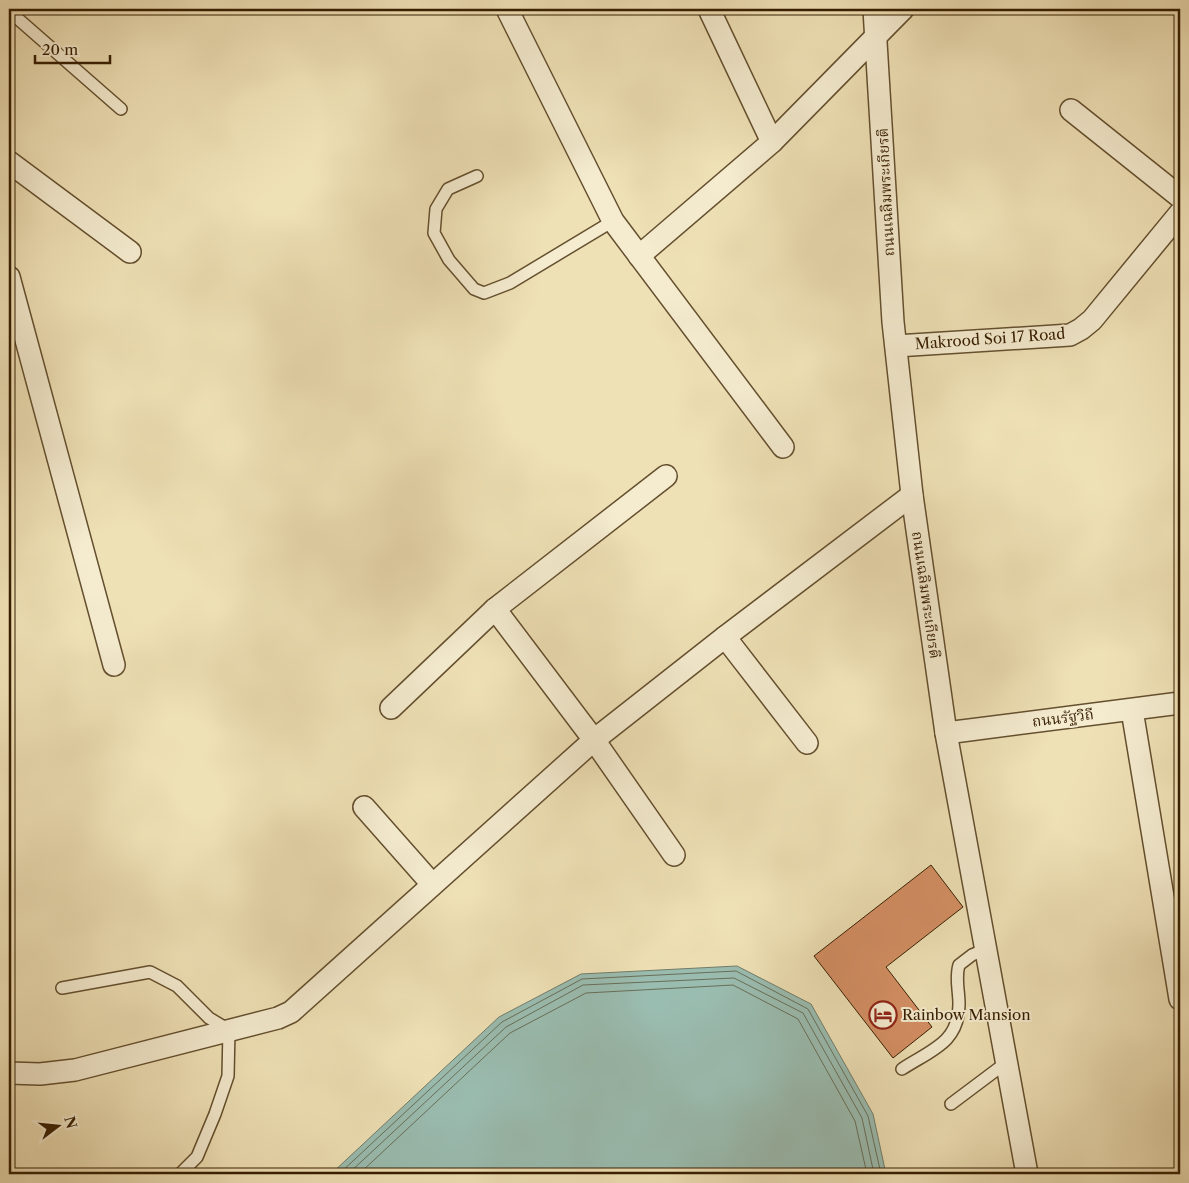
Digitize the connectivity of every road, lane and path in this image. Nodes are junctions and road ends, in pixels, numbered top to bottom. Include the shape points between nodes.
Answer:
1 (507, 9) edge
2 (709, 9) edge
3 (874, 9) edge
4 (904, 9) edge
5 (9, 11) edge
6 (877, 38) junction
7 (121, 110) dead end
8 (1071, 110) dead end
9 (772, 142) junction
10 (9, 162) edge
11 (477, 176) dead end
12 (1180, 197) edge
13 (1180, 213) edge
14 (613, 221) junction
15 (130, 252) dead end
16 (639, 256) junction
17 (9, 277) edge
18 (896, 346) junction
19 (783, 447) dead end
20 (666, 476) dead end
21 (912, 495) junction
22 (495, 608) junction
23 (725, 637) junction
24 (114, 665) dead end
25 (1180, 703) edge
26 (390, 708) dead end
27 (1132, 710) junction
28 (946, 733) junction
29 (594, 740) junction
30 (807, 743) dead end
31 (364, 807) dead end
32 (674, 855) dead end
33 (432, 884) junction
34 (1173, 915) edge
35 (986, 949) junction
36 (62, 988) dead end
37 (1180, 999) edge
38 (229, 1030) junction
39 (1007, 1062) junction
40 (902, 1069) dead end
41 (9, 1073) edge
42 (951, 1104) dead end
43 (180, 1174) edge
44 (1027, 1174) edge

1 - 14 street
2 - 9 street
3 - 6 street, ถนนเฉลิมพระเกียรติ
4 - 6 street
5 - 7 lane
6 - 9 street
6 - 18 street, ถนนเฉลิมพระเกียรติ
8 - 12 street
9 - 16 street
10 - 15 street
11 - 14 lane via 448,189 436,209 434,233 462,275 474,289 484,293 510,283
13 - 18 street, Makrood Soi 17 Road via 1092,320 1070,335
14 - 16 street
16 - 19 street
17 - 24 street
18 - 21 street, ถนนเฉลิมพระเกียรติ
20 - 22 street
21 - 23 street
21 - 28 street, ถนนเฉลิมพระเกียรติ
22 - 26 street
22 - 29 street
23 - 29 street
23 - 30 street
25 - 27 street, ถนนรัฐวิถี
27 - 28 street, ถนนรัฐวิถี
27 - 34 street
28 - 35 street, ถนนเฉลิมพระเกียรติ
29 - 32 street
29 - 33 street
31 - 33 street
33 - 38 street via 292,1012
34 - 37 street
35 - 39 street, ถนนเฉลิมพระเกียรติ
35 - 40 lane via 959,965 959,1004 954,1033
36 - 38 lane via 150,972 177,986 209,1018
38 - 41 street via 74,1070
38 - 43 lane via 228,1076 197,1157
39 - 42 lane
39 - 44 street, ถนนเฉลิมพระเกียรติ

